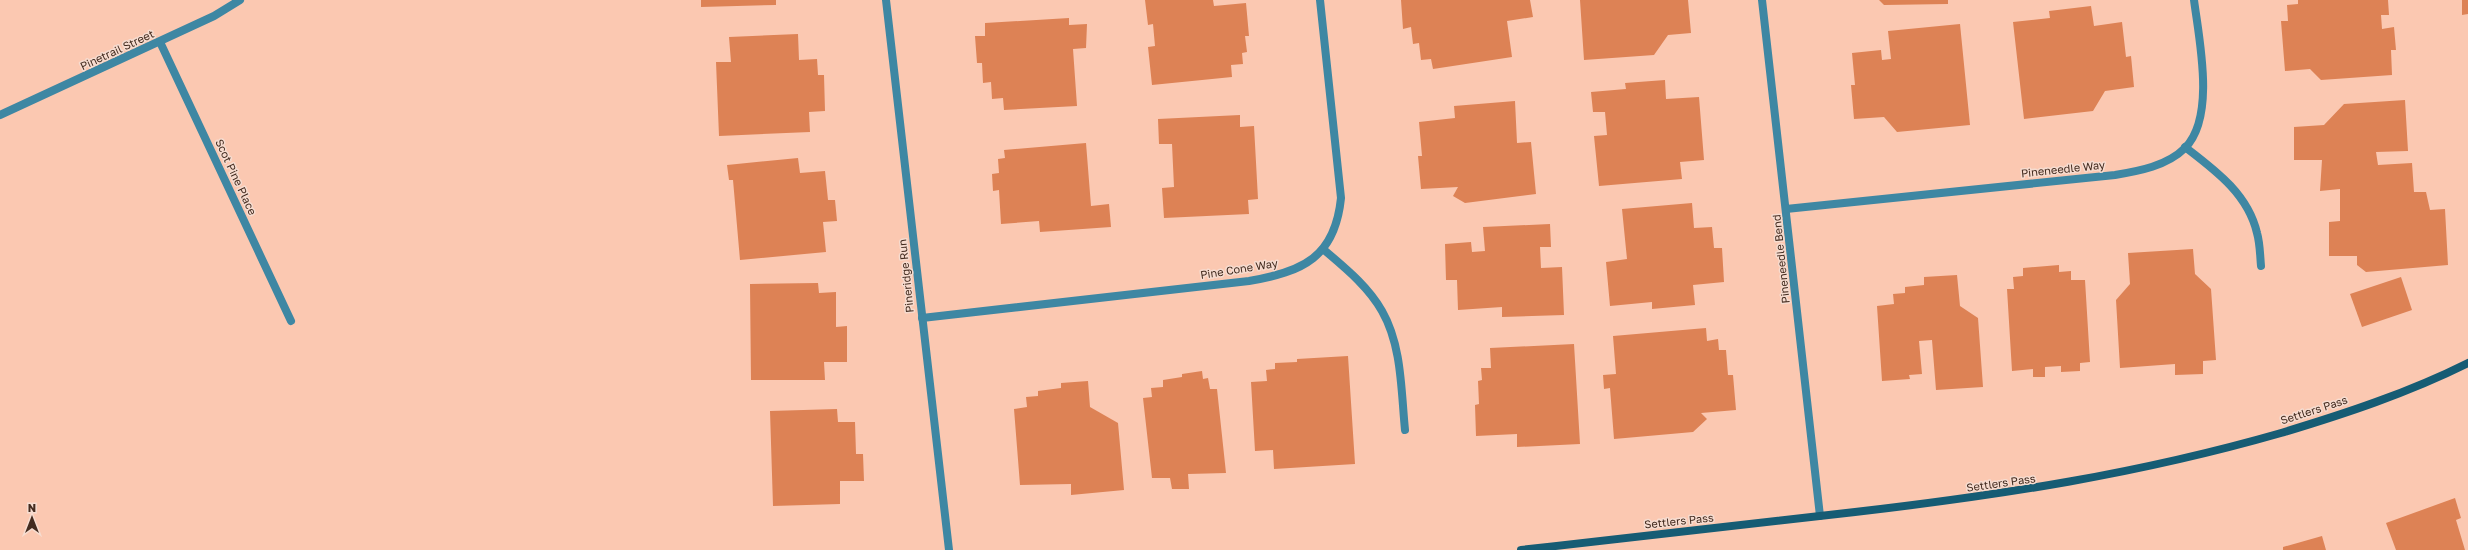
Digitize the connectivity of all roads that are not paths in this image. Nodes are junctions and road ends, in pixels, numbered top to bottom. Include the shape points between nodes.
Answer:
1 (240, 0) edge
2 (886, 0) edge
3 (1320, 0) edge
4 (1762, 0) edge
5 (2194, 0) edge
6 (160, 42) junction
7 (0, 115) edge
8 (2185, 147) junction
9 (1786, 209) junction
10 (1323, 249) junction
11 (2261, 266) dead end
12 (922, 318) junction
13 (291, 321) dead end
14 (2468, 364) edge
15 (1405, 430) dead end
16 (1820, 516) junction
17 (949, 550) edge
18 (1520, 550) edge

1 - 6 street, Pinetrail Street via 214,16
2 - 12 street, Pineridge Run
3 - 10 street, Pine Cone Way via 1341,198 1339,217 1333,234
4 - 9 street, Pineneedle Bend
5 - 8 street, Pineneedle Way via 2203,97 2200,115
6 - 7 street, Pinetrail Street
6 - 13 street, Scot Pine Place
8 - 9 street, Pineneedle Way via 2173,157 2135,172
8 - 11 street via 2224,178 2240,196 2257,233
9 - 16 street, Pineneedle Bend
10 - 12 street, Pine Cone Way via 1293,271 1272,277
10 - 15 street via 1367,290 1382,310 1398,356
12 - 17 street, Pineridge Run
14 - 16 street, Settlers Pass via 2343,413 2246,443 2153,466 2015,492
16 - 18 street, Settlers Pass

